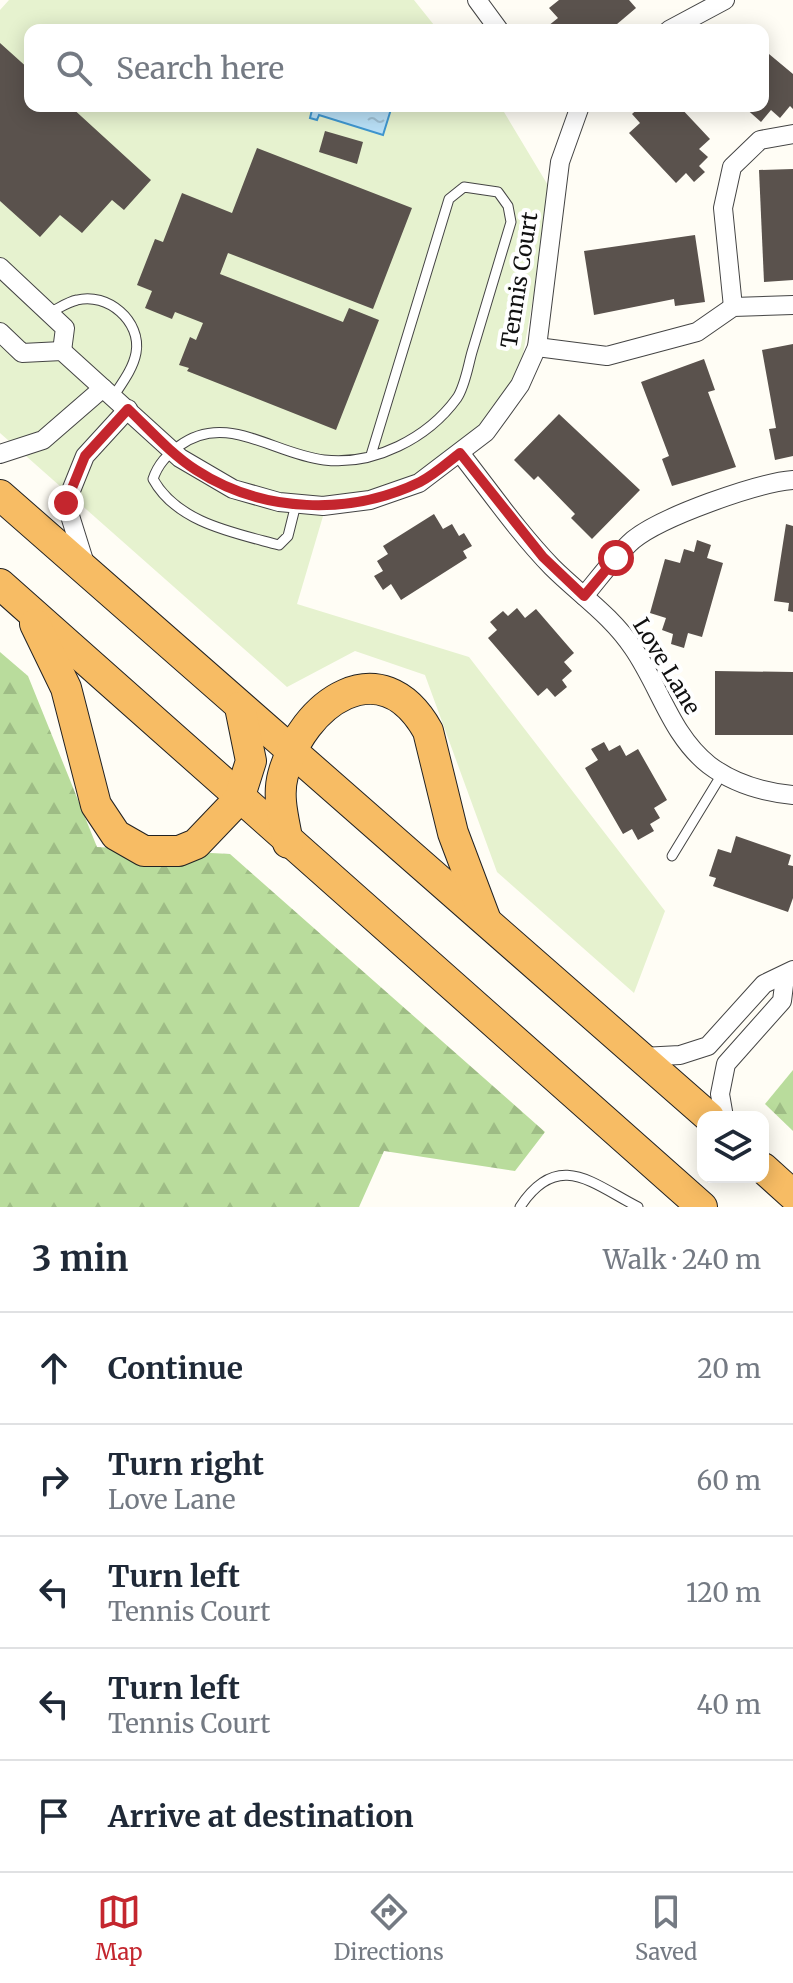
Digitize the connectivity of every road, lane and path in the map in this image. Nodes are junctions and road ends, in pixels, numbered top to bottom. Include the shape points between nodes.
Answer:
1 (477, 0) edge
2 (725, 0) edge
3 (696, 6) edge
4 (495, 24) edge
5 (676, 24) edge
6 (578, 112) edge
7 (793, 134) edge
8 (0, 267) edge
9 (793, 305) edge
10 (733, 307) junction
11 (49, 313) junction
12 (0, 332) edge
13 (537, 347) junction
14 (62, 351) junction
15 (108, 392) junction
16 (128, 409) junction
17 (172, 451) junction
18 (460, 453) junction
19 (0, 454) edge
20 (371, 455) junction
21 (793, 480) edge
22 (0, 495) edge
23 (296, 504) junction
24 (88, 572) junction
25 (0, 584) edge
26 (584, 596) junction
27 (27, 608) junction
28 (240, 707) junction
29 (291, 753) junction
30 (722, 774) junction
31 (793, 795) edge
32 (239, 799) junction
33 (288, 843) junction
34 (672, 856) dead end
35 (486, 920) junction
36 (789, 973) edge
37 (721, 1033) junction
38 (740, 1048) junction
39 (642, 1057) junction
40 (702, 1111) edge
41 (723, 1111) edge
42 (769, 1173) edge
43 (793, 1195) edge
44 (692, 1203) edge
45 (520, 1207) edge
46 (638, 1207) edge

1 - 4 street
2 - 3 street
3 - 5 street
6 - 13 street, Tennis Court via 560,162
7 - 10 street via 760,140 732,167 723,208
8 - 11 street
9 - 10 street
10 - 13 street via 697,332 607,356
11 - 14 street via 65,328
11 - 15 lane via 78,299 98,300 115,305 128,321 137,338 136,352 130,370
12 - 14 street via 22,353
13 - 18 street, Tennis Court via 505,408
14 - 15 street, Tennis Court
15 - 16 street, Tennis Court
15 - 19 street via 43,440
16 - 17 street, Tennis Court
16 - 24 street via 85,456 66,503
17 - 20 lane via 196,433 222,430 324,460
17 - 23 street, Tennis Court via 233,489
17 - 23 lane via 153,479 159,490 217,528 279,545 288,536
18 - 23 street, Tennis Court via 428,478 390,494 345,504
18 - 26 street, Love Lane via 543,557
20 - 20 lane via 405,445 459,396 511,222 498,192 464,187 449,199
21 - 26 street via 764,485 656,525 625,548
22 - 24 highway
24 - 28 highway
25 - 27 highway
26 - 30 street, Love Lane via 634,648 682,738
27 - 32 highway
27 - 32 highway via 66,688 96,805 116,835 144,851 179,851 210,833
28 - 29 highway
28 - 32 highway via 251,761
29 - 33 highway via 281,799
29 - 35 highway
29 - 35 highway via 309,720 341,695 378,691 410,705 428,731 453,833
30 - 31 street, Love Lane via 752,788
30 - 34 lane
32 - 33 highway
33 - 44 highway
35 - 39 highway
36 - 37 street via 764,984
36 - 38 street via 782,1001
37 - 38 street
37 - 39 street via 708,1046 680,1055
38 - 41 street via 726,1064 720,1083
39 - 40 highway
42 - 43 highway
45 - 46 lane via 542,1183 571,1173

